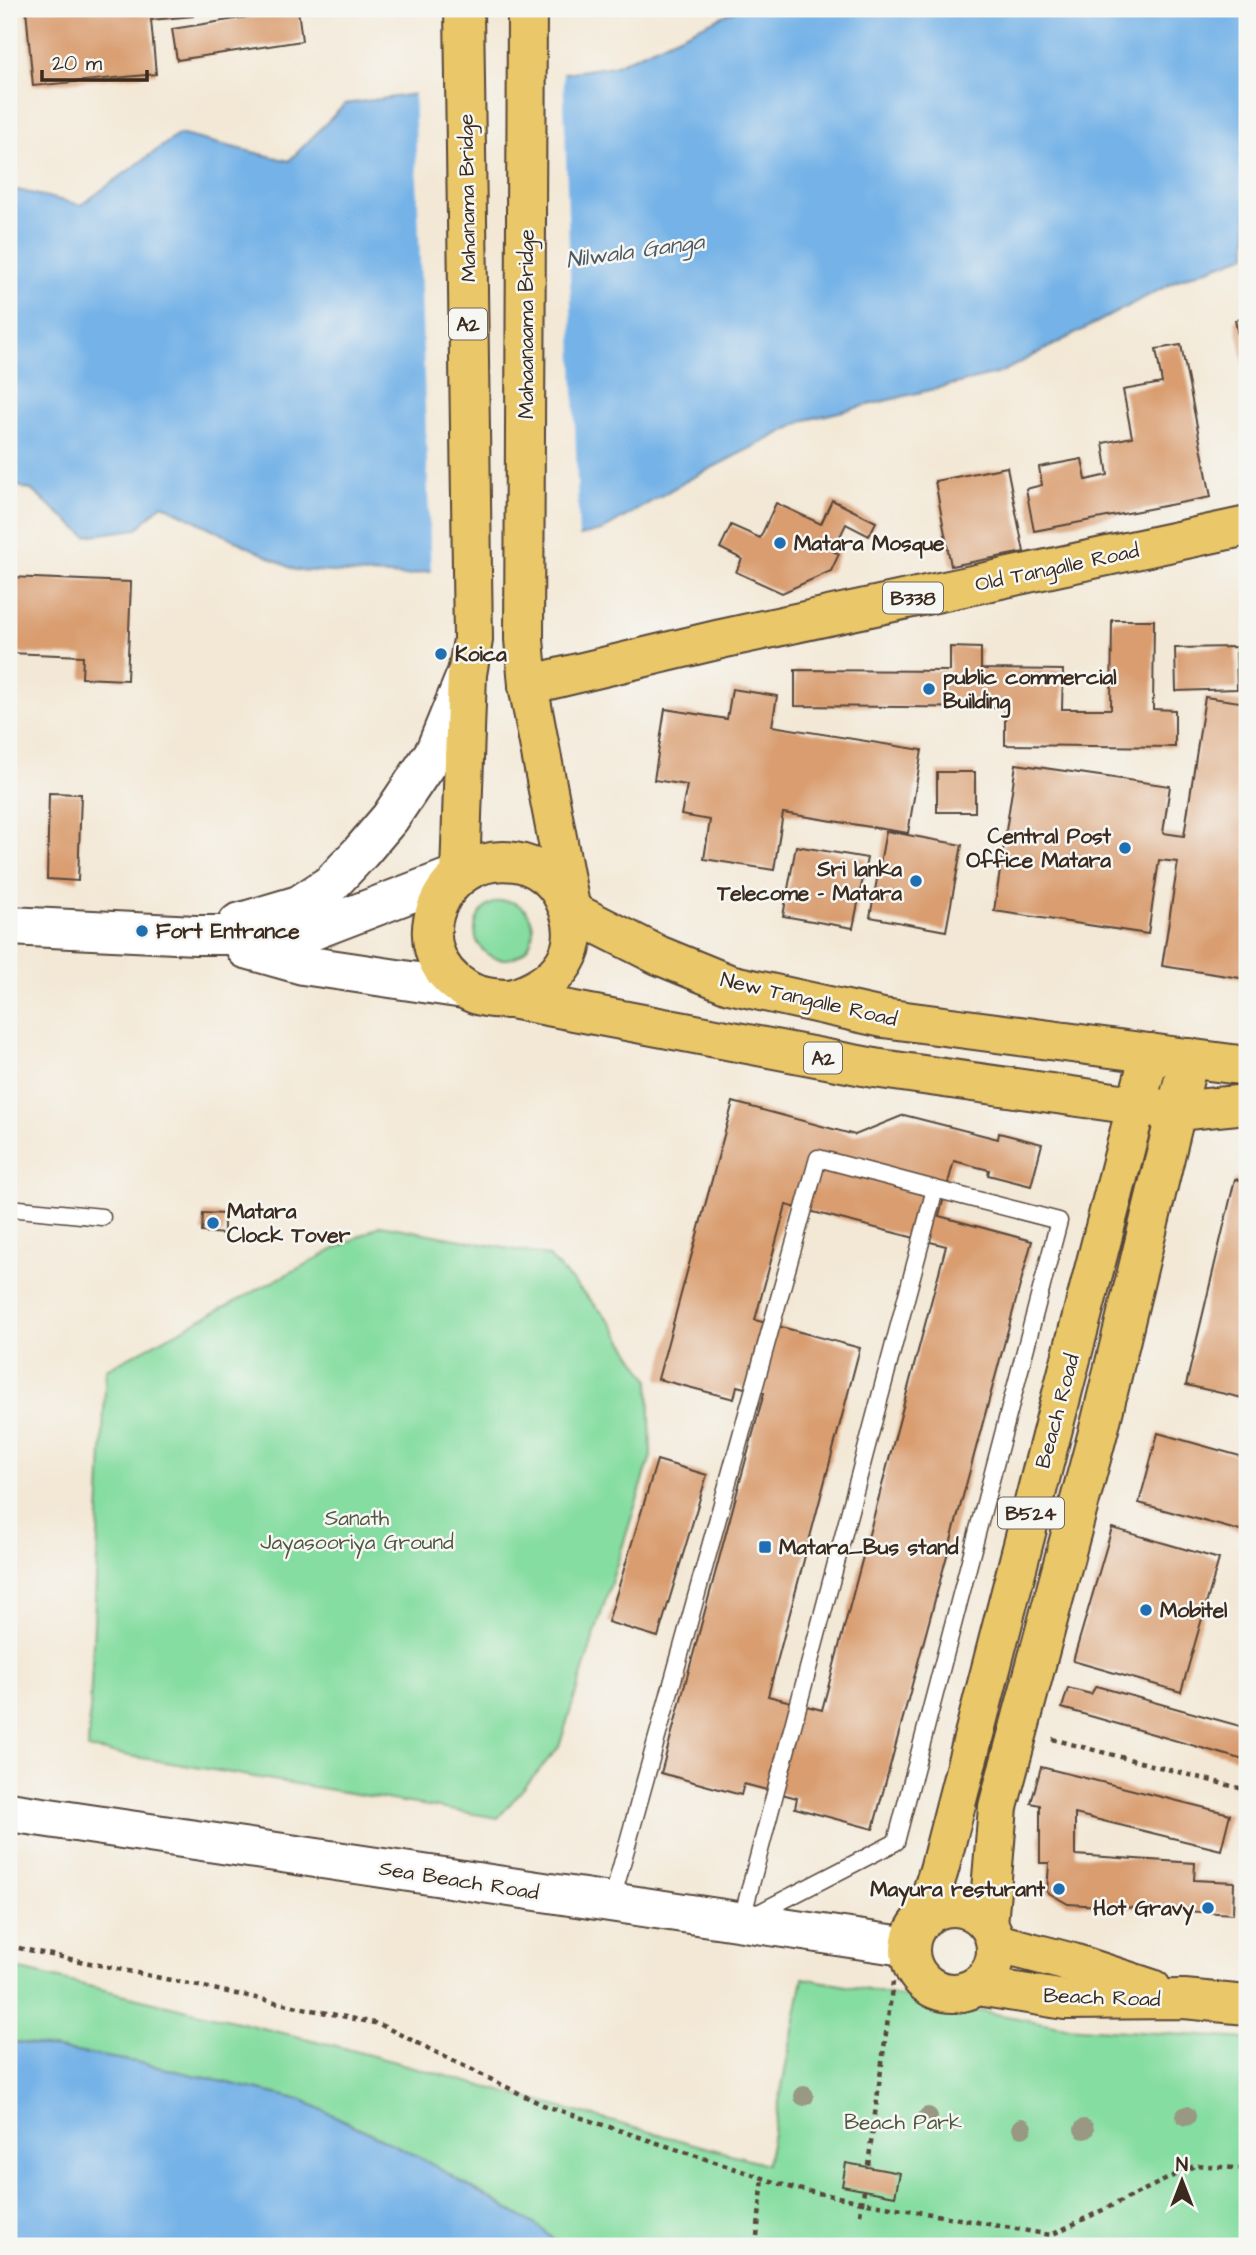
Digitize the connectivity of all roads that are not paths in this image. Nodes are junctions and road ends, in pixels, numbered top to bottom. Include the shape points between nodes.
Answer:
1 (464, 9) edge
2 (527, 9) edge
3 (1247, 526) edge
4 (470, 657) junction
5 (528, 685) junction
6 (460, 874) junction
7 (570, 912) junction
8 (9, 926) edge
9 (195, 935) junction
10 (464, 989) junction
11 (511, 999) junction
12 (1150, 1053) junction
13 (1189, 1058) junction
14 (1247, 1066) edge
15 (1247, 1104) edge
16 (1136, 1105) junction
17 (1177, 1111) junction
18 (934, 1189) junction
19 (9, 1208) edge
20 (102, 1217) dead end
21 (9, 1812) edge
22 (611, 1903) junction
23 (741, 1922) junction
24 (992, 1934) junction
25 (910, 1938) junction
26 (978, 1986) junction
27 (1184, 1999) junction
28 (1247, 2005) edge

1 - 4 main road, Mahanama Bridge / A2
2 - 5 main road, Mahaanaama Bridge via 524,639
3 - 5 main road, Old Tangalle Road / B338
4 - 6 main road, A2
4 - 9 street via 435,751 390,818 331,884 299,905
5 - 7 main road
6 - 7 main road via 502,860 525,864 545,874 561,891
6 - 9 street via 301,935
6 - 10 main road via 444,891 432,933 436,955
7 - 11 main road via 573,935 567,959 553,978 534,992
7 - 12 main road, New Tangalle Road via 729,984 883,1017
8 - 9 street
9 - 10 street via 303,964
10 - 11 main road via 487,998
11 - 16 main road, A2 via 874,1068
12 - 13 main road, New Tangalle Road
12 - 16 main road, Beach Road
13 - 14 main road, New Tangalle Road
13 - 17 main road, Beach Road
15 - 17 main road, A2
16 - 17 main road, A2
16 - 25 main road, Beach Road / B524 via 946,1843
17 - 24 main road, Beach Road / B524 via 1100,1425 998,1807
18 - 22 lane via 818,1158
18 - 23 lane
18 - 23 lane via 1059,1221 896,1842
19 - 20 lane
21 - 22 street, Sea Beach Road
22 - 23 street, Sea Beach Road
23 - 25 street, Sea Beach Road
24 - 25 main road via 977,1915 949,1907 934,1911
24 - 26 main road via 993,1967
24 - 27 main road, Beach Road
25 - 26 main road via 911,1959 923,1982 950,1993
26 - 27 main road, Beach Road via 1065,2000
27 - 28 main road, Beach Road

